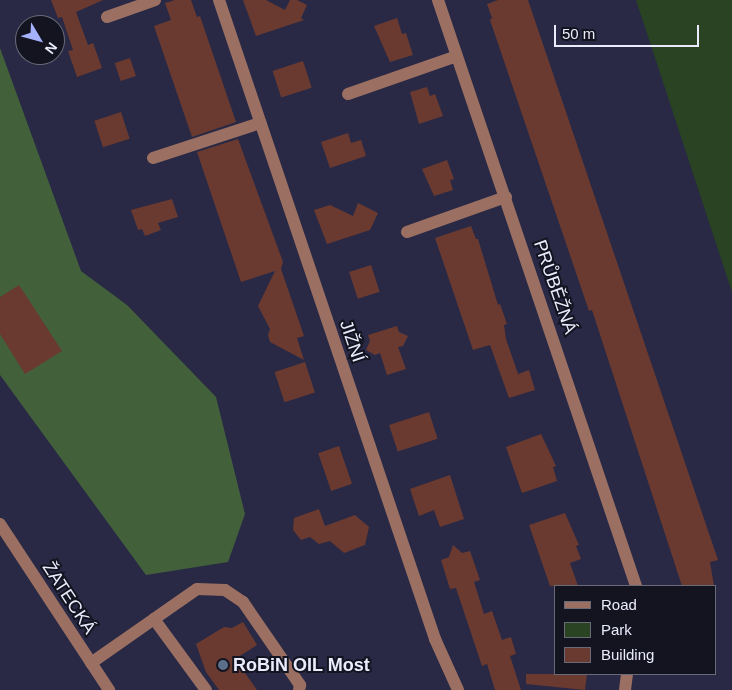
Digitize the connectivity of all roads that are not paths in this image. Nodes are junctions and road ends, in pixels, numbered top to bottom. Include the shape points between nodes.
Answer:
1 (155, 0) edge
2 (219, 0) edge
3 (438, 0) edge
4 (107, 17) dead end
5 (457, 56) junction
6 (348, 94) dead end
7 (260, 123) junction
8 (153, 158) dead end
9 (506, 198) junction
10 (407, 232) dead end
11 (0, 524) edge
12 (636, 585) edge
13 (154, 619) junction
14 (91, 663) junction
15 (627, 675) edge
16 (109, 690) edge
17 (206, 690) edge
18 (299, 690) edge
19 (458, 690) edge
20 (626, 690) edge

1 - 4 street
2 - 7 street, JIŽNÍ
3 - 5 street, PRŮBĚŽNÁ
5 - 6 street
5 - 9 street, PRŮBĚŽNÁ
7 - 8 street
7 - 19 street, JIŽNÍ via 434,639
9 - 10 street
9 - 12 street, PRŮBĚŽNÁ
11 - 14 street, ŽATECKÁ
13 - 14 street
13 - 17 street
13 - 18 street via 197,589 225,590 243,602 300,685
14 - 16 street, ŽATECKÁ
15 - 20 street

